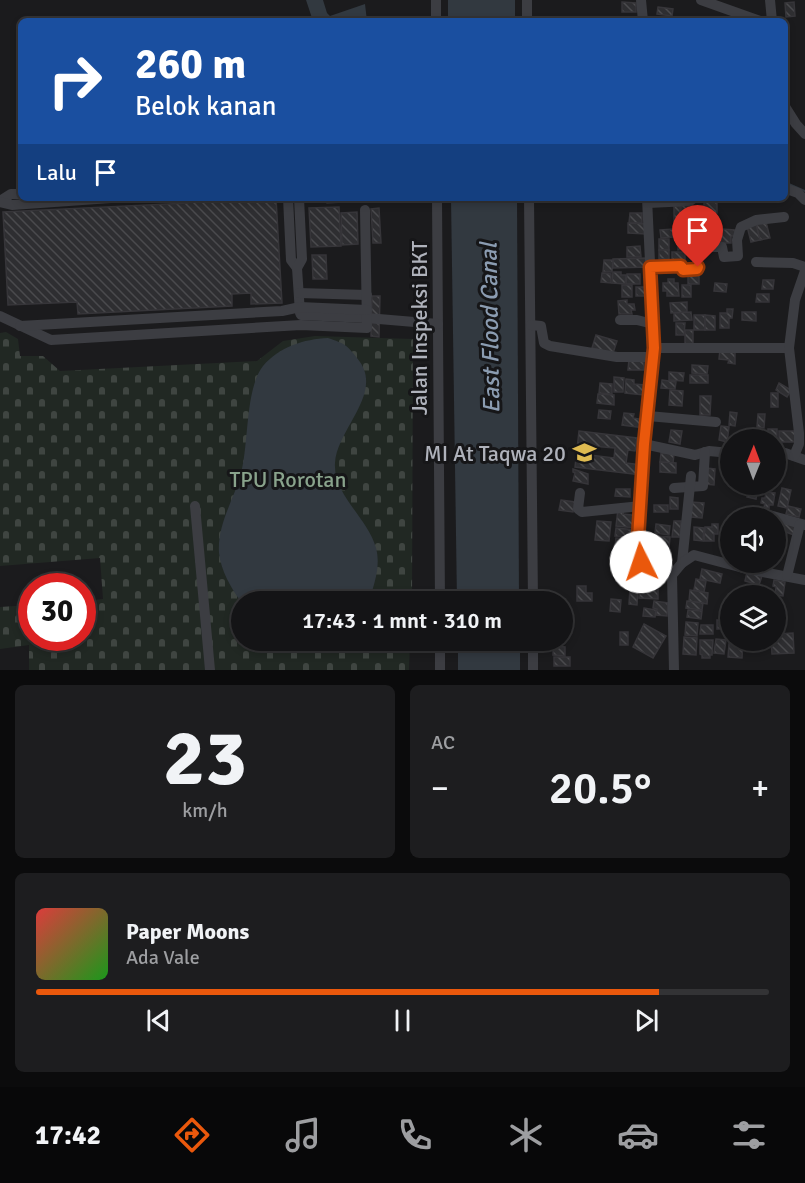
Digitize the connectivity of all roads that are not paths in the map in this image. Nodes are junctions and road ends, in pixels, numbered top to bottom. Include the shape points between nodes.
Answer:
1 (436, 0) edge
2 (527, 0) edge
3 (640, 0) edge
4 (702, 0) edge
5 (773, 0) edge
6 (436, 18) edge
7 (527, 18) edge
8 (643, 18) edge
9 (752, 18) edge
10 (772, 18) edge
11 (788, 111) edge
12 (805, 134) edge
13 (788, 189) edge
14 (18, 194) edge
15 (805, 200) edge
16 (74, 201) edge
17 (288, 201) edge
18 (299, 201) edge
19 (437, 201) edge
20 (529, 201) edge
21 (647, 201) edge
22 (690, 201) edge
23 (0, 202) edge
24 (364, 210) dead end
25 (784, 217) dead end
26 (756, 262) dead end
27 (650, 267) junction
28 (297, 268) junction
29 (805, 269) edge
30 (367, 306) junction
31 (300, 308) junction
32 (207, 315) junction
33 (0, 316) edge
34 (177, 317) junction
35 (134, 319) junction
36 (620, 320) dead end
37 (104, 321) junction
38 (438, 324) junction
39 (653, 324) junction
40 (531, 325) junction
41 (18, 326) junction
42 (208, 331) junction
43 (178, 333) junction
44 (135, 336) junction
45 (105, 337) junction
46 (789, 348) junction
47 (653, 352) junction
48 (648, 416) junction
49 (716, 422) dead end
50 (644, 444) junction
51 (705, 452) junction
52 (720, 452) edge
53 (786, 453) edge
54 (794, 456) junction
55 (805, 460) edge
56 (690, 482) junction
57 (674, 488) dead end
58 (580, 493) dead end
59 (195, 506) dead end
60 (641, 506) junction
61 (786, 519) edge
62 (803, 524) edge
63 (720, 560) edge
64 (682, 563) junction
65 (775, 573) edge
66 (672, 575) junction
67 (787, 576) junction
68 (805, 580) edge
69 (440, 591) edge
70 (533, 591) edge
71 (440, 651) edge
72 (533, 651) edge
73 (210, 670) edge
74 (440, 670) edge
75 (533, 670) edge
76 (674, 670) edge

1 - 6 street
2 - 7 street
3 - 8 street
4 - 9 street
5 - 10 street
11 - 12 street
13 - 15 street
14 - 23 street
16 - 23 street via 12,206
17 - 28 street via 291,260
18 - 28 street via 302,259
19 - 38 street, Jalan Inspeksi BKT
20 - 40 street
21 - 22 street
21 - 27 street
24 - 30 street
25 - 27 street via 756,220 741,227 738,256 724,257 722,247 699,247 697,269
26 - 29 street via 794,263
27 - 39 street
28 - 31 street
29 - 46 street via 794,308
30 - 31 street
30 - 31 street via 367,328
30 - 38 street
31 - 32 street
31 - 42 street
32 - 34 street
32 - 42 street
33 - 41 street
34 - 35 street
34 - 43 street
35 - 37 street
35 - 44 street
36 - 39 street
37 - 41 street
37 - 45 street
38 - 69 street, Jalan Inspeksi BKT
39 - 47 street
40 - 47 street via 541,326 544,343 550,346 616,357
40 - 70 street
41 - 45 street via 51,340
42 - 43 street
43 - 44 street
44 - 45 street
46 - 47 street
46 - 54 street via 800,433
47 - 48 street
48 - 49 street
48 - 50 street
50 - 51 street via 695,455
50 - 60 street
51 - 52 street
51 - 56 street via 703,486
53 - 54 street
54 - 55 street
56 - 57 street
56 - 64 street
58 - 60 street via 578,509 582,512
59 - 73 street
60 - 66 street via 638,558
61 - 62 street
62 - 67 street
63 - 64 street via 697,555
64 - 66 street
65 - 67 street
66 - 76 street
67 - 68 street
71 - 74 street
72 - 75 street

